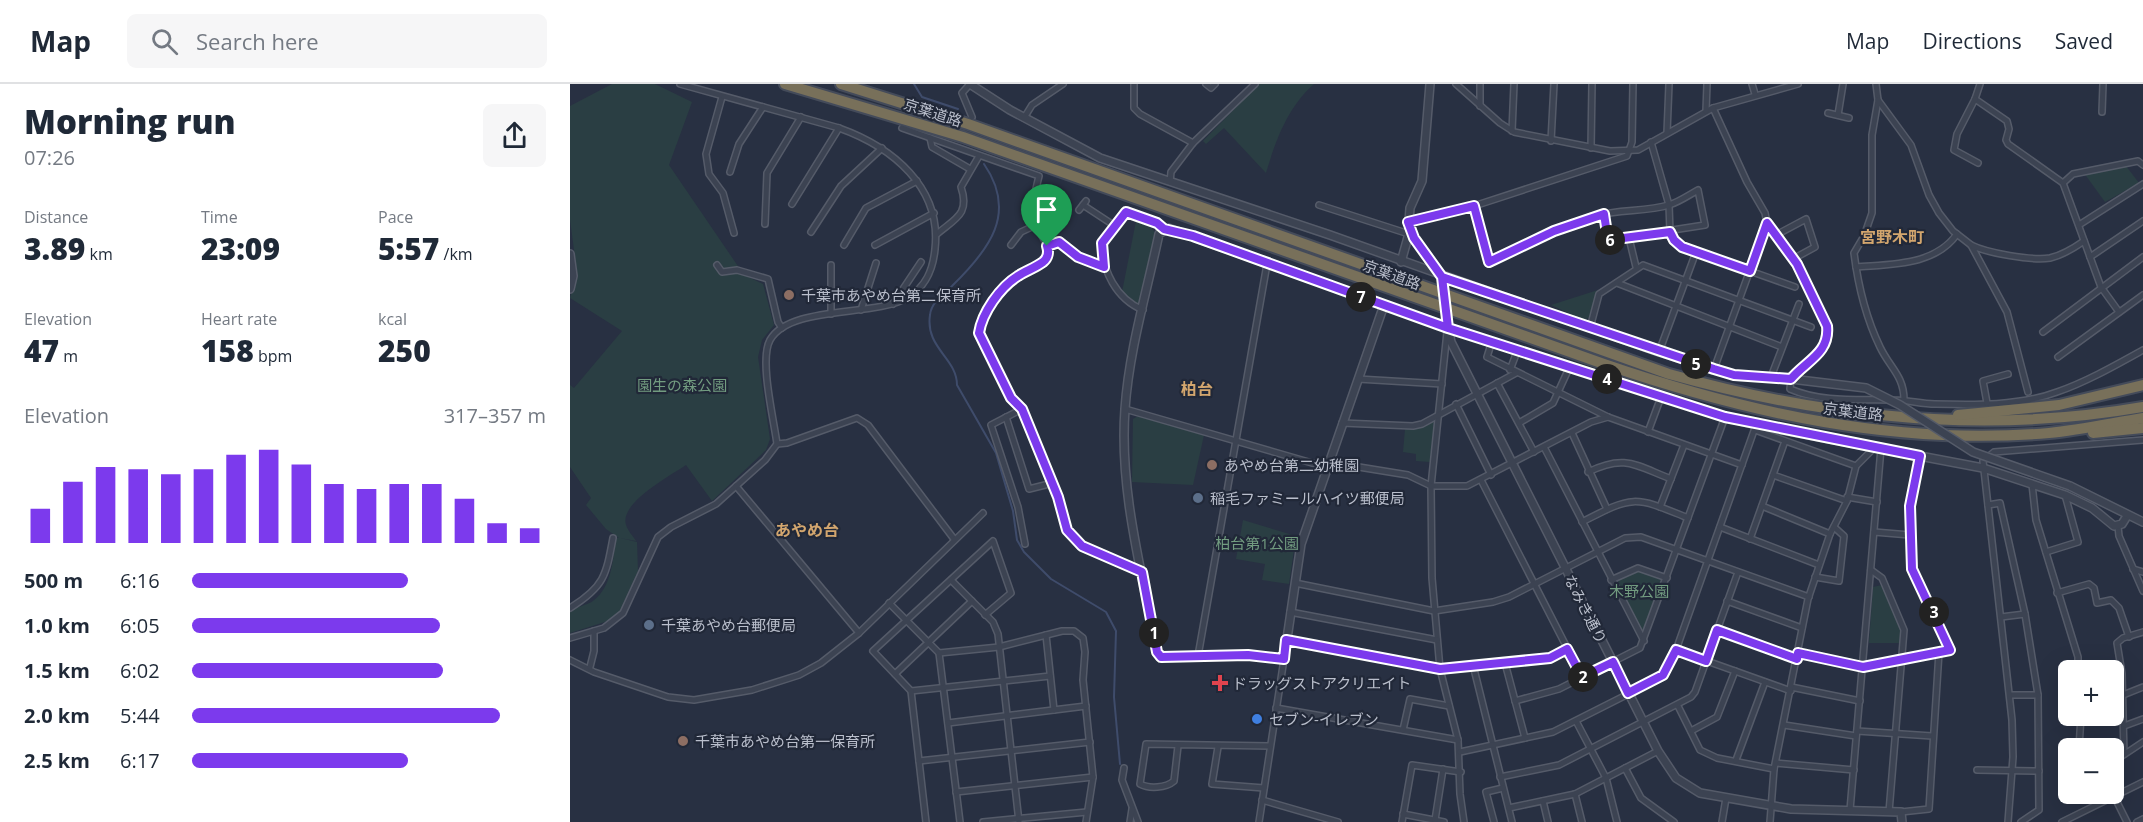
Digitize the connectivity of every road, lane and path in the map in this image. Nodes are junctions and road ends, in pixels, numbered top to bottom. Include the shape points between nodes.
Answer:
1 (680, 84) edge
2 (785, 84) edge
3 (841, 84) edge
4 (970, 84) edge
5 (1063, 84) edge
6 (1134, 84) edge
7 (1206, 84) edge
8 (1215, 84) edge
9 (1255, 84) edge
10 (1430, 84) edge
11 (1456, 84) edge
12 (1480, 84) edge
13 (1514, 84) edge
14 (1554, 84) edge
15 (1592, 84) edge
16 (1633, 84) edge
17 (1669, 84) edge
18 (1707, 84) edge
19 (1752, 84) edge
20 (1798, 84) edge
21 (1843, 84) edge
22 (1876, 84) edge
23 (1980, 84) edge
24 (2103, 84) edge
25 (1755, 94) junction
26 (722, 97) junction
27 (1975, 99) junction
28 (1878, 100) junction
29 (1480, 106) junction
30 (763, 107) junction
31 (1713, 108) junction
32 (1706, 111) junction
33 (2102, 112) dead end
34 (1828, 113) dead end
35 (1838, 115) junction
36 (801, 117) junction
37 (972, 117) dead end
38 (1024, 118) junction
39 (1849, 118) dead end
40 (839, 128) junction
41 (902, 128) dead end
42 (1512, 131) junction
43 (1667, 133) junction
44 (930, 138) junction
45 (1551, 141) junction
46 (1651, 142) junction
47 (1193, 143) junction
48 (882, 148) junction
49 (1591, 148) junction
50 (1629, 151) junction
51 (979, 156) junction
52 (1978, 163) dead end
53 (2143, 165) edge
54 (970, 169) junction
55 (730, 172) dead end
56 (917, 181) junction
57 (1170, 182) junction
58 (2063, 183) junction
59 (2143, 184) edge
60 (792, 204) dead end
61 (1320, 205) dead end
62 (1669, 205) junction
63 (1474, 206) junction
64 (1079, 210) dead end
65 (934, 213) junction
66 (1604, 214) junction
67 (2143, 221) edge
68 (1767, 223) junction
69 (765, 224) dead end
70 (1036, 225) junction
71 (2079, 225) junction
72 (1115, 226) junction
73 (1164, 229) junction
74 (1409, 229) junction
75 (811, 232) dead end
76 (1670, 232) junction
77 (734, 233) dead end
78 (937, 234) junction
79 (1957, 234) junction
80 (1776, 235) junction
81 (1629, 238) junction
82 (2084, 241) junction
83 (844, 245) dead end
84 (875, 245) dead end
85 (1011, 245) dead end
86 (1971, 245) junction
87 (1047, 246) junction
88 (1696, 252) junction
89 (570, 254) edge
90 (2090, 257) junction
91 (2143, 257) edge
92 (1793, 260) junction
93 (921, 262) dead end
94 (1401, 262) junction
95 (876, 263) dead end
96 (1267, 264) junction
97 (717, 265) dead end
98 (831, 265) dead end
99 (1104, 267) junction
100 (1636, 267) junction
101 (1856, 267) junction
102 (1750, 271) junction
103 (1442, 277) junction
104 (1685, 280) junction
105 (1617, 283) junction
106 (1795, 287) dead end
107 (2101, 287) junction
108 (570, 289) edge
109 (2143, 295) edge
110 (1739, 300) junction
111 (1798, 304) dead end
112 (892, 305) junction
113 (1384, 305) junction
114 (1675, 306) junction
115 (861, 310) junction
116 (1143, 310) junction
117 (2119, 312) junction
118 (831, 315) junction
119 (1793, 320) junction
120 (1730, 327) junction
121 (1811, 327) dead end
122 (782, 328) junction
123 (1448, 328) junction
124 (1590, 328) junction
125 (2043, 332) dead end
126 (1492, 340) junction
127 (1782, 347) junction
128 (1518, 349) junction
129 (2143, 350) edge
130 (1659, 352) junction
131 (1458, 357) junction
132 (2058, 357) dead end
133 (1444, 360) junction
134 (1570, 366) junction
135 (1714, 369) junction
136 (1513, 371) junction
137 (2008, 374) dead end
138 (1771, 377) junction
139 (1358, 379) junction
140 (1791, 379) junction
141 (1497, 382) junction
142 (1442, 384) junction
143 (2143, 385) edge
144 (2028, 392) dead end
145 (1477, 393) junction
146 (1558, 393) junction
147 (1661, 397) junction
148 (1904, 400) junction
149 (1987, 403) junction
150 (1456, 404) junction
151 (2143, 407) edge
152 (1022, 409) junction
153 (1125, 409) junction
154 (1438, 414) junction
155 (1006, 417) junction
156 (1608, 417) junction
157 (1725, 417) junction
158 (1892, 417) junction
159 (2143, 418) edge
160 (1342, 423) junction
161 (1519, 423) junction
162 (1755, 427) junction
163 (2143, 428) edge
164 (1648, 432) junction
165 (1572, 433) junction
166 (2049, 433) junction
167 (2143, 440) edge
168 (1237, 441) junction
169 (1785, 441) junction
170 (777, 444) junction
171 (1684, 445) junction
172 (1544, 447) junction
173 (1878, 448) junction
174 (1534, 452) junction
175 (1712, 455) junction
176 (1920, 456) junction
177 (1512, 463) junction
178 (1327, 465) junction
179 (1742, 465) junction
180 (1856, 466) junction
181 (1983, 468) junction
182 (1588, 472) junction
183 (1491, 475) junction
184 (1773, 475) junction
185 (1671, 478) junction
186 (1481, 480) junction
187 (1053, 483) junction
188 (2032, 484) junction
189 (736, 486) junction
190 (1431, 486) junction
191 (2065, 495) junction
192 (1847, 499) junction
193 (1876, 502) junction
194 (1988, 505) junction
195 (1762, 506) junction
196 (1660, 507) junction
197 (1607, 509) junction
198 (983, 513) dead end
199 (2127, 516) junction
200 (1688, 518) junction
201 (1582, 522) junction
202 (2143, 522) edge
203 (2118, 526) junction
204 (1720, 527) junction
205 (1834, 527) junction
206 (1874, 532) junction
207 (1830, 534) junction
208 (1910, 535) junction
209 (613, 538) dead end
210 (954, 539) junction
211 (1750, 539) junction
212 (1025, 544) dead end
213 (1677, 550) junction
214 (2046, 552) junction
215 (1597, 553) junction
216 (1708, 561) junction
217 (1819, 565) junction
218 (1565, 568) junction
219 (2133, 569) junction
220 (1871, 570) junction
221 (1142, 572) junction
222 (1738, 572) junction
223 (2143, 572) edge
224 (1815, 577) junction
225 (1667, 578) junction
226 (951, 580) junction
227 (1611, 580) junction
228 (1295, 583) junction
229 (1534, 584) junction
230 (2143, 591) edge
231 (2058, 593) junction
232 (1809, 597) junction
233 (972, 601) junction
234 (1727, 602) junction
235 (889, 603) junction
236 (570, 608) edge
237 (1434, 611) junction
238 (1290, 612) junction
239 (2025, 614) junction
240 (985, 615) junction
241 (2001, 617) junction
242 (907, 620) junction
243 (1802, 628) junction
244 (1717, 630) junction
245 (594, 631) junction
246 (2143, 632) edge
247 (859, 633) junction
248 (1046, 635) junction
249 (2129, 637) junction
250 (570, 638) edge
251 (1286, 640) junction
252 (1437, 640) junction
253 (1644, 641) junction
254 (930, 643) junction
255 (999, 646) junction
256 (1567, 649) junction
257 (1676, 650) junction
258 (1939, 652) junction
259 (939, 653) junction
260 (1198, 656) junction
261 (1797, 656) junction
262 (1284, 659) junction
263 (1902, 659) junction
264 (570, 660) edge
265 (2078, 660) edge
266 (2119, 660) edge
267 (1706, 661) junction
268 (1613, 662) junction
269 (1505, 663) junction
270 (1473, 665) junction
271 (590, 667) junction
272 (1863, 667) junction
273 (1440, 669) junction
274 (1735, 671) junction
275 (895, 674) junction
276 (1050, 676) junction
277 (1582, 677) junction
278 (1003, 681) junction
279 (1765, 682) junction
280 (2143, 687) edge
281 (943, 688) junction
282 (1791, 689) junction
283 (911, 691) junction
284 (1628, 693) junction
285 (2124, 694) edge
286 (2010, 695) junction
287 (2038, 695) junction
288 (1515, 701) junction
289 (1860, 701) junction
290 (1449, 705) junction
291 (1086, 706) junction
292 (1678, 706) junction
293 (1276, 708) junction
294 (1054, 710) junction
295 (1007, 715) junction
296 (2143, 719) edge
297 (1576, 721) junction
298 (1643, 722) junction
299 (948, 723) junction
300 (1784, 725) junction
301 (2124, 726) joint
302 (1403, 730) junction
303 (1691, 731) junction
304 (1857, 733) junction
305 (1895, 733) junction
306 (1932, 736) junction
307 (1525, 738) junction
308 (2124, 738) edge
309 (1458, 740) junction
310 (1090, 742) junction
311 (2143, 742) edge
312 (1493, 745) junction
313 (1178, 746) junction
314 (1270, 746) junction
315 (1218, 747) junction
316 (1591, 749) junction
317 (1658, 751) junction
318 (1009, 752) junction
319 (1460, 752) junction
320 (2124, 754) edge
321 (952, 758) junction
322 (919, 760) junction
323 (1736, 760) junction
324 (1775, 766) junction
325 (1124, 768) dead end
326 (1625, 768) junction
327 (1443, 770) junction
328 (1854, 770) junction
329 (1977, 770) dead end
330 (2012, 771) junction
331 (2039, 771) junction
332 (1461, 772) junction
333 (1093, 777) junction
334 (1500, 777) junction
335 (1606, 778) junction
336 (2143, 782) edge
337 (1015, 784) junction
338 (1264, 788) junction
339 (1503, 788) junction
340 (2124, 791) edge
341 (956, 792) junction
342 (1575, 794) junction
343 (1726, 798) junction
344 (1262, 800) junction
345 (1543, 801) junction
346 (2098, 804) edge
347 (2118, 804) edge
348 (1770, 805) junction
349 (1132, 808) junction
350 (1509, 808) junction
351 (1850, 810) junction
352 (1087, 812) junction
353 (1889, 812) junction
354 (1901, 812) junction
355 (1403, 814) junction
356 (2143, 819) edge
357 (1019, 820) edge
358 (1435, 820) junction
359 (1670, 821) edge
360 (926, 822) edge
361 (960, 822) edge
362 (983, 822) edge
363 (1086, 822) edge
364 (1130, 822) edge
365 (1138, 822) edge
366 (1259, 822) edge
367 (1338, 822) edge
368 (1402, 822) edge
369 (1444, 822) edge
370 (1464, 822) edge
371 (1494, 822) edge
372 (1512, 822) edge
373 (1548, 822) edge
374 (1582, 822) edge
375 (1617, 822) edge
376 (1722, 822) edge
377 (1770, 822) edge
378 (1902, 822) edge
379 (2008, 822) edge
380 (2021, 822) edge
381 (2062, 822) edge
382 (2127, 822) edge
383 (2137, 822) edge

1 - 26 street
2 - 166 highway, 京葉道路 via 963,137 1709,399 1815,422 1882,430
3 - 158 highway, 京葉道路 via 968,124 1669,374 1784,403
4 - 37 street via 962,93
4 - 38 street
5 - 38 street via 1032,105
6 - 47 street via 1134,108
7 - 8 street via 1211,88
9 - 47 street
10 - 74 street via 1422,181 1410,208
11 - 29 street
12 - 29 street
13 - 42 street
14 - 45 street
15 - 49 street
16 - 50 street
17 - 43 street
18 - 32 street
19 - 25 street
20 - 25 street
21 - 35 street
22 - 28 street
23 - 27 street
24 - 33 street
25 - 31 street
26 - 30 street
26 - 77 street via 705,154 709,174 723,193
27 - 52 street via 1957,134 1954,150
27 - 58 street via 2007,121 2006,140 2011,147
28 - 79 street via 1911,145 1929,195
28 - 101 street via 1872,135 1872,213 1854,253
29 - 42 street
30 - 36 street
30 - 55 street via 739,144
31 - 32 street
31 - 68 street
32 - 43 street
34 - 35 street
35 - 39 street
36 - 40 street
36 - 69 street via 767,173
38 - 57 street via 1100,158
40 - 48 street
40 - 60 street
41 - 44 street
42 - 45 street
43 - 46 street
44 - 51 street
44 - 54 street via 929,143 937,151
45 - 49 street
46 - 50 street
46 - 62 street
47 - 57 street via 1171,172
48 - 56 street
48 - 75 street via 841,186
49 - 50 street
50 - 63 street via 1627,156 1608,163
51 - 54 street
51 - 70 street via 1039,176 1033,203
53 - 58 street via 2138,161 2073,174
54 - 78 street via 961,187 966,204 963,211
56 - 65 street
56 - 83 street via 866,208
57 - 94 street
58 - 71 street
59 - 71 street
61 - 74 street
62 - 66 street
62 - 76 street
62 - 76 street via 1698,190 1705,225
63 - 66 street via 1489,262 1554,231
63 - 74 street
64 - 72 street via 1085,203
65 - 78 street
65 - 84 street
66 - 81 street via 1608,240
67 - 90 street
68 - 80 street
68 - 102 street
70 - 85 street via 1021,232
70 - 87 street
71 - 82 street
72 - 73 street via 1126,212
72 - 99 street via 1102,243
73 - 96 street
73 - 116 street
74 - 94 street
74 - 103 street
76 - 81 street
76 - 88 street via 1682,247
78 - 112 street via 934,263 927,279 916,292
79 - 86 street
79 - 101 street via 1946,246 1920,260
80 - 92 street
80 - 92 street via 1806,219 1815,247
81 - 100 street
82 - 86 street via 2069,251 2043,258 2007,255
82 - 90 street
86 - 144 street via 2007,312
87 - 99 street via 1059,242 1078,257
87 - 152 street via 1048,255 1043,262 1014,278 980,322 982,342 1011,398
88 - 102 street
88 - 104 street
89 - 108 street
90 - 107 street
91 - 107 street
92 - 140 street via 1828,335 1817,357
93 - 112 street
94 - 103 street
95 - 115 street
96 - 113 street
96 - 168 street
97 - 122 street via 722,273 737,270 768,279
98 - 118 street
99 - 116 street via 1123,297
100 - 104 street via 1643,265
100 - 105 street
101 - 148 street via 1880,348 1904,385
102 - 106 street
102 - 110 street
103 - 123 street, なみき通り, bridge
103 - 124 street
104 - 110 street
104 - 114 street
105 - 114 street
105 - 124 street via 1599,294
107 - 117 street
107 - 125 street
109 - 117 street
110 - 119 street
110 - 120 street
111 - 119 street
112 - 115 street
113 - 123 street
113 - 139 street
114 - 120 street
114 - 130 street
115 - 118 street
116 - 153 street
117 - 132 street
118 - 122 street
119 - 121 street
119 - 127 street
120 - 127 street
120 - 135 street
122 - 170 street via 771,340 766,356
123 - 126 street
123 - 131 street, なみき通り
123 - 133 street
124 - 130 street
126 - 128 street
126 - 136 street via 1487,357
127 - 138 street
128 - 134 street
128 - 136 street
129 - 149 street via 2057,392 2032,399
130 - 135 street
131 - 133 street
131 - 145 street, なみき通り
133 - 142 street
134 - 146 street
134 - 147 street
135 - 138 street via 1734,375
136 - 141 street
136 - 146 street
137 - 149 street via 1983,381
138 - 140 street
139 - 142 street
139 - 160 street
140 - 148 street via 1790,389 1801,394 1833,399
140 - 199 street, bridge via 1866,388 1973,452 2070,486
141 - 145 street
141 - 161 street
142 - 154 street
143 - 158 highway via 2032,409
145 - 150 street
145 - 177 street, なみき通り
146 - 156 street
146 - 161 street via 1551,405
147 - 157 street
147 - 164 street
148 - 149 street
150 - 154 street
150 - 183 street
151 - 158 highway, 京葉道路 via 2018,421
152 - 155 street
152 - 187 street
153 - 168 street
153 - 221 street via 1127,486
154 - 160 street via 1413,426
154 - 190 street
155 - 187 street via 1029,489
155 - 212 street via 991,425 1018,507
156 - 164 street
156 - 165 street
157 - 162 street
157 - 175 street
159 - 166 highway, 京葉道路
160 - 178 street
161 - 174 street
162 - 169 street
162 - 173 street
162 - 179 street
163 - 166 highway
164 - 171 street
165 - 172 street
165 - 182 street
167 - 181 street via 1994,452 1983,461
168 - 178 street
168 - 260 street
169 - 180 street
169 - 184 street
170 - 189 street
170 - 210 street via 857,418 872,430
171 - 175 street
171 - 185 street
172 - 174 street
172 - 201 street
173 - 176 street
173 - 180 street
173 - 193 street
174 - 177 street
175 - 179 street
175 - 200 street
176 - 181 street
176 - 208 street via 1910,506
177 - 183 street
177 - 218 street, なみき通り
178 - 190 street via 1408,475
178 - 228 street via 1301,544
179 - 204 street
180 - 192 street
181 - 188 street
181 - 194 street
182 - 185 street via 1607,462 1620,461
182 - 197 street
183 - 186 street
184 - 192 street
184 - 195 street
185 - 196 street
186 - 190 street via 1467,486
186 - 229 street
187 - 221 street via 1065,526 1076,541
188 - 191 street
188 - 214 street via 2036,520
189 - 245 street via 716,504 658,537 623,613
189 - 247 street
190 - 237 street
191 - 203 street via 2092,508 2110,525
191 - 214 street via 2078,542
192 - 193 street
192 - 205 street
193 - 206 street
194 - 239 street via 2000,504
194 - 241 street
195 - 207 street
195 - 211 street
196 - 197 street via 1631,500
196 - 200 street
197 - 201 street
198 - 210 street
199 - 202 street
199 - 203 street
200 - 213 street
201 - 215 street
203 - 219 street
204 - 211 street
204 - 216 street
205 - 207 street
205 - 224 street via 1844,536 1839,581
206 - 208 street
206 - 220 street
207 - 217 street
208 - 258 street via 1913,576 1950,650
209 - 236 street via 608,570 599,587
210 - 235 street
211 - 217 street
213 - 215 street via 1633,537
213 - 216 street
213 - 225 street
214 - 231 street
215 - 218 street
215 - 227 street
216 - 222 street
216 - 257 street
217 - 224 street
218 - 229 street
218 - 268 street, なみき通り
219 - 223 street
219 - 230 street
220 - 263 street via 1882,578 1902,621
220 - 272 street
221 - 260 street via 1157,652 1161,657
222 - 232 street
222 - 234 street
224 - 232 street
225 - 227 street via 1638,568
225 - 253 street
226 - 233 street
226 - 240 street via 993,541 1011,592
226 - 242 street
227 - 253 street
228 - 237 street
228 - 238 street
229 - 237 street via 1493,603
229 - 256 street
231 - 249 street via 2089,584 2094,588 2097,603 2111,600 2119,608
231 - 265 street
232 - 243 street
233 - 240 street
233 - 254 street
234 - 243 street
234 - 244 street
235 - 242 street
235 - 247 street
237 - 252 street
238 - 251 street
238 - 252 street
239 - 241 street
239 - 287 street
240 - 255 street via 996,628
241 - 286 street
242 - 254 street
242 - 275 street via 873,651
243 - 261 street
244 - 261 street
244 - 267 street
245 - 250 street
245 - 271 street
246 - 249 street
247 - 271 street via 799,675 710,699 668,697 594,672
248 - 255 street
248 - 276 street
248 - 291 street via 1068,630 1083,638
249 - 266 street via 2117,643
251 - 262 street
251 - 273 street
252 - 273 street
253 - 268 street via 1640,648
254 - 259 street
254 - 275 street
255 - 259 street
255 - 278 street
256 - 269 street via 1550,658
256 - 277 street
257 - 267 street
257 - 284 street via 1663,675
258 - 263 street
258 - 306 street
259 - 281 street
260 - 262 street
261 - 272 street
261 - 282 street
262 - 293 street
263 - 272 street
263 - 305 street
264 - 271 street
267 - 274 street
267 - 292 street via 1695,692
268 - 277 street
268 - 284 street, なみき通り
269 - 270 street
269 - 288 street
270 - 273 street
270 - 312 street
272 - 289 street
273 - 290 street
274 - 279 street
274 - 303 street via 1717,717
275 - 283 street
276 - 278 street
276 - 294 street
277 - 288 street via 1559,689
278 - 281 street
278 - 295 street
279 - 282 street
279 - 323 street
280 - 285 street
281 - 283 street
281 - 299 street
282 - 289 street
282 - 300 street
283 - 322 street
284 - 297 street
284 - 298 street, なみき通り
286 - 287 street
286 - 330 street
287 - 331 street
288 - 307 street
289 - 304 street
290 - 302 street via 1410,699
290 - 309 street
291 - 294 street
291 - 310 street
292 - 298 street
292 - 303 street
293 - 302 street
293 - 314 street
294 - 295 street
295 - 299 street
295 - 318 street
296 - 301 street
297 - 307 street via 1553,732
297 - 316 street
298 - 316 street
298 - 317 street, なみき通り
299 - 321 street
300 - 304 street
300 - 324 street
301 - 308 street
302 - 309 street
303 - 323 street via 1700,750 1717,758
304 - 305 street
304 - 328 street
305 - 306 street
305 - 353 street
306 - 354 street via 1929,809
307 - 312 street
309 - 319 street
310 - 318 street
310 - 333 street
311 - 320 street
312 - 319 street
312 - 334 street
313 - 313 street via 1174,781 1169,785 1140,784 1146,744
313 - 315 street
314 - 315 street
314 - 338 street
315 - 338 street via 1212,784
316 - 334 street via 1559,765
316 - 335 street
317 - 326 street
317 - 343 street, なみき通り via 1683,784 1700,793
318 - 321 street
318 - 337 street
319 - 332 street
321 - 322 street
321 - 341 street
322 - 360 street
323 - 324 street
324 - 328 street
324 - 348 street
325 - 349 street via 1122,780
326 - 335 street
326 - 359 street via 1641,798
327 - 332 street
327 - 355 street via 1412,765
327 - 358 street
328 - 351 street
329 - 330 street
330 - 331 street
330 - 379 street
331 - 380 street via 2039,810
332 - 370 street
333 - 337 street
333 - 352 street
334 - 339 street
335 - 342 street
335 - 375 street
336 - 340 street
337 - 341 street
337 - 357 street
338 - 344 street
339 - 350 street
339 - 371 street via 1486,792
341 - 361 street
342 - 345 street
342 - 374 street
343 - 348 street, なみき通り
343 - 376 street
344 - 366 street
344 - 367 street
345 - 350 street
345 - 373 street
346 - 381 street
347 - 382 street
348 - 351 street, なみき通り
348 - 377 street
349 - 364 street
349 - 365 street
350 - 372 street
351 - 353 street, なみき通り
352 - 357 street
352 - 363 street
353 - 354 street, なみき通り
354 - 378 street
355 - 358 street
355 - 368 street
356 - 383 street
357 - 362 street
358 - 369 street

